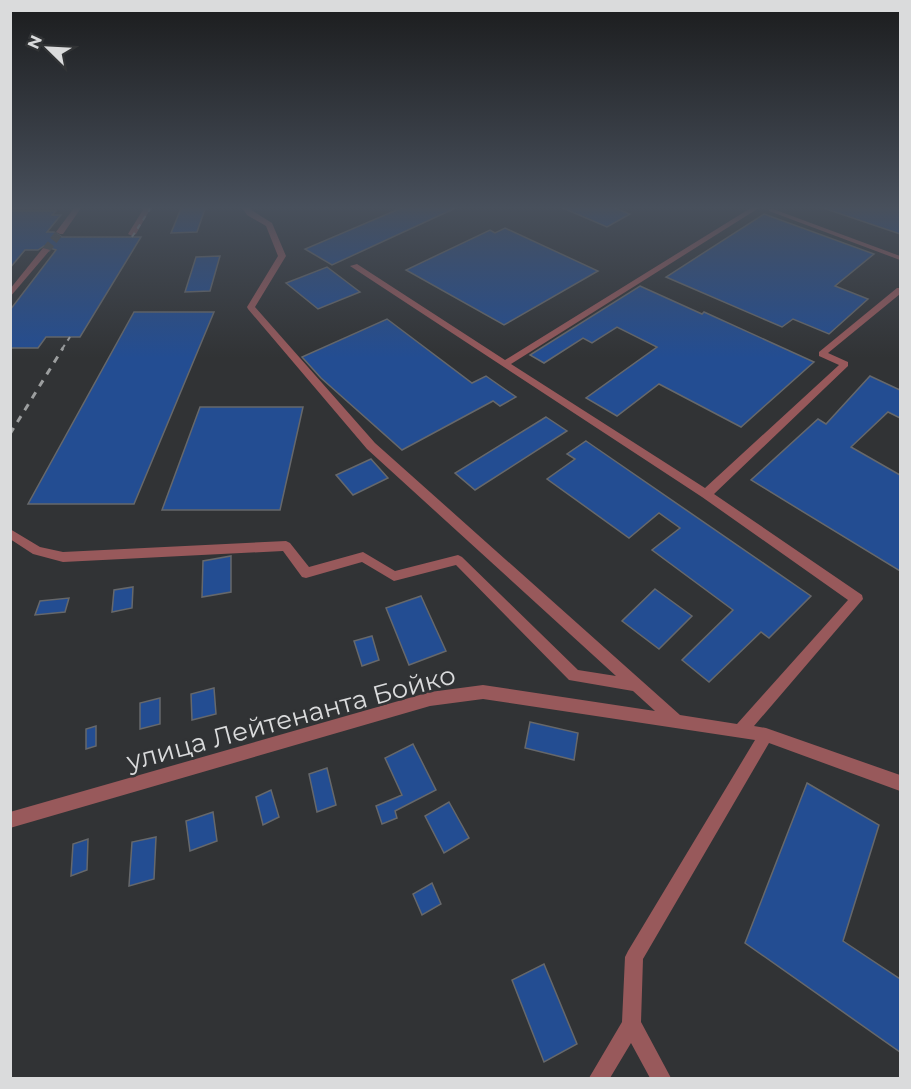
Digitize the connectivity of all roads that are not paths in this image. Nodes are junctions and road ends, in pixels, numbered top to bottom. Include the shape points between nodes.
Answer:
1 (41, 257) tunnel mouth
2 (282, 257) edge
3 (677, 257) edge
4 (354, 266) dead end
5 (900, 290) edge
6 (10, 295) edge
7 (505, 364) junction
8 (706, 494) junction
9 (10, 533) edge
10 (636, 685) junction
11 (677, 722) junction
12 (740, 731) junction
13 (766, 735) junction
14 (900, 783) edge
15 (10, 820) edge
16 (630, 1024) junction
17 (599, 1078) edge
18 (661, 1078) edge

1 - 6 street
2 - 10 street via 251,307 371,446
3 - 7 street
4 - 7 street
5 - 8 street via 822,354 845,364
7 - 8 street
8 - 12 street via 857,599
9 - 10 street via 37,551 55,556 286,546 306,573 363,557 394,576 458,560 574,675
10 - 11 street
11 - 12 street, улица Лейтенанта Бойко
11 - 15 street, улица Лейтенанта Бойко via 483,692 462,693
12 - 13 street, улица Лейтенанта Бойко
13 - 14 street, улица Лейтенанта Бойко
13 - 16 street via 634,957
16 - 17 street
16 - 18 street

